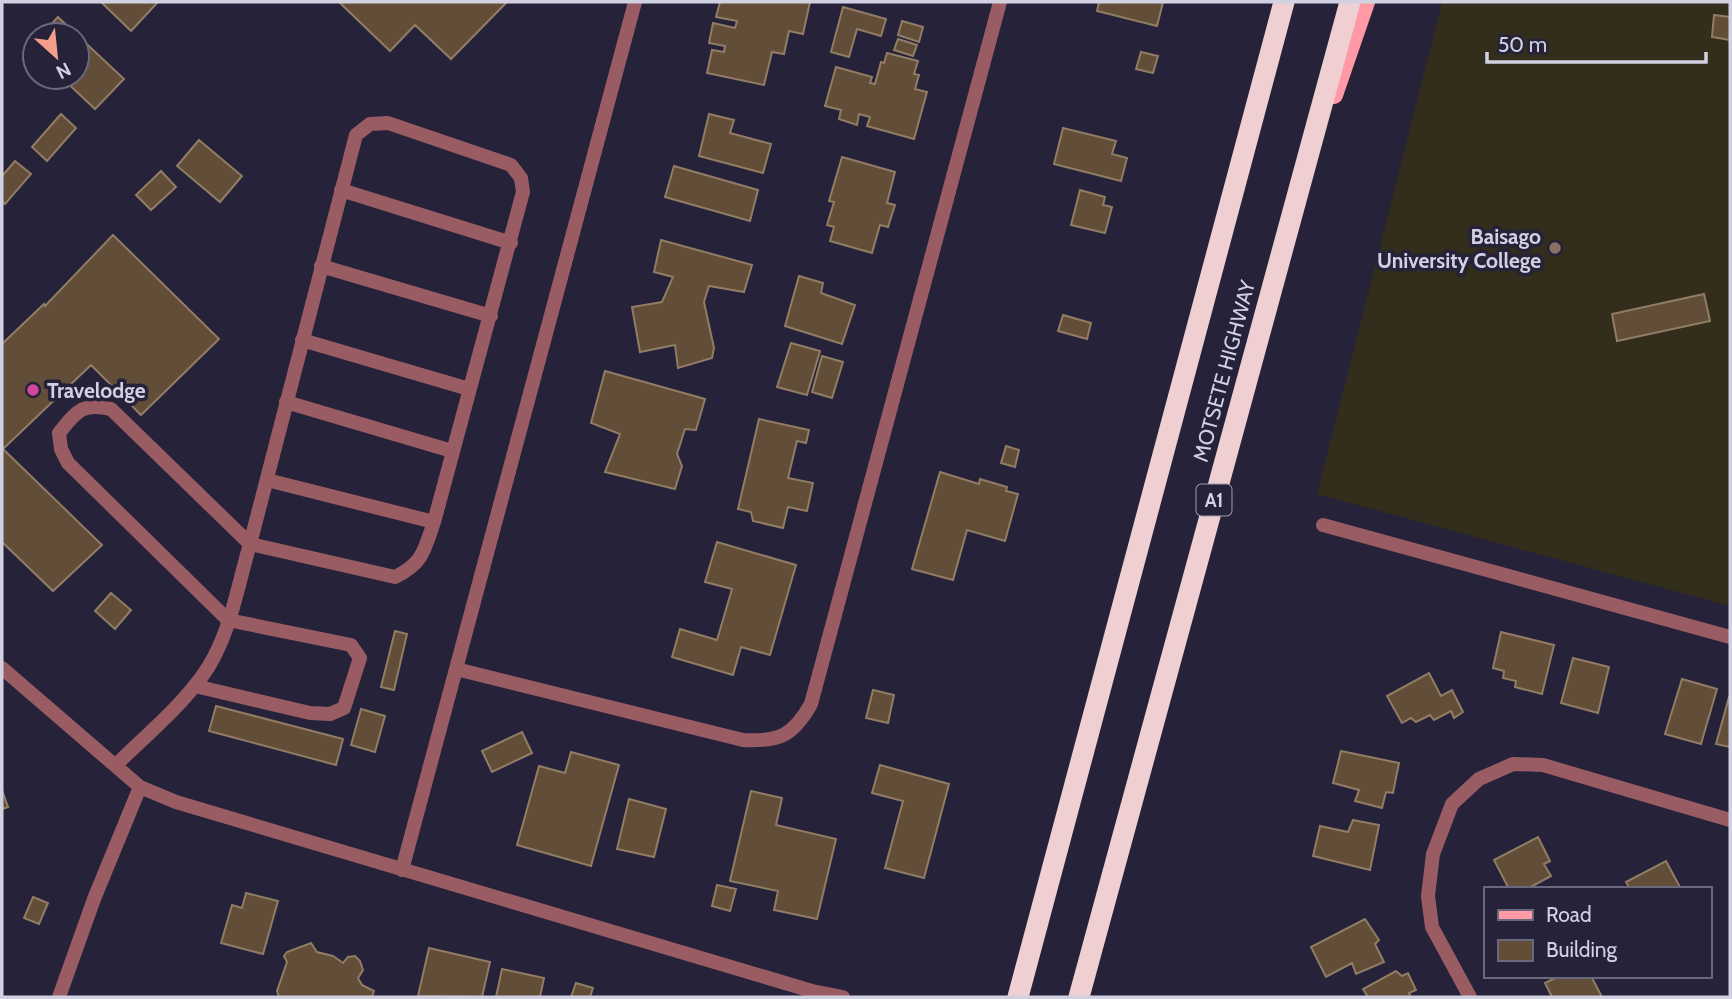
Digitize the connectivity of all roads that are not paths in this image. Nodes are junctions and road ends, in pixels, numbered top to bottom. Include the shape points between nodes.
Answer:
1 (635, 2) edge
2 (1000, 2) edge
3 (1284, 2) edge
4 (1350, 2) edge
5 (1366, 2) edge
6 (341, 190) junction
7 (1286, 236) junction
8 (511, 243) junction
9 (321, 266) junction
10 (491, 316) junction
11 (302, 340) junction
12 (469, 389) junction
13 (286, 402) junction
14 (452, 451) junction
15 (267, 480) junction
16 (433, 522) junction
17 (1323, 524) dead end
18 (250, 544) junction
19 (228, 620) junction
20 (1730, 637) edge
21 (2, 668) edge
22 (456, 669) junction
23 (195, 686) junction
24 (116, 765) junction
25 (140, 787) junction
26 (1730, 820) edge
27 (402, 870) junction
28 (1024, 976) junction
29 (818, 994) edge
30 (59, 997) edge
31 (843, 997) edge
32 (1006, 997) edge
33 (1018, 997) edge
34 (1079, 997) edge
35 (1470, 997) edge

1 - 22 street
2 - 22 street via 811,704 801,723 784,736 743,740
3 - 28 highway, MOTSETE HIGHWAY
4 - 7 highway, MOTSETE HIGHWAY / A1
5 - 7 main road
6 - 8 street
6 - 8 street via 356,135 370,124 388,123 511,165 522,178 523,192
6 - 9 street
7 - 34 highway, MOTSETE HIGHWAY / A1
8 - 10 street
9 - 10 street
9 - 11 street
10 - 12 street
11 - 12 street
11 - 13 street
12 - 14 street
13 - 14 street
13 - 15 street
14 - 16 street
15 - 16 street
15 - 18 street
16 - 18 street via 422,558 395,577
17 - 20 street
18 - 19 street
18 - 19 street via 111,410 96,406 76,411 59,433 68,463
19 - 23 street via 214,658
19 - 23 street via 351,645 360,658 344,708 330,714 310,713
21 - 24 street
22 - 27 street
23 - 24 street
24 - 25 street
25 - 27 street
25 - 30 street
26 - 35 street via 1543,765 1513,764 1479,779 1452,804 1433,854 1428,896 1432,927
27 - 29 street
28 - 32 street
28 - 33 highway, MOTSETE HIGHWAY
29 - 31 street

